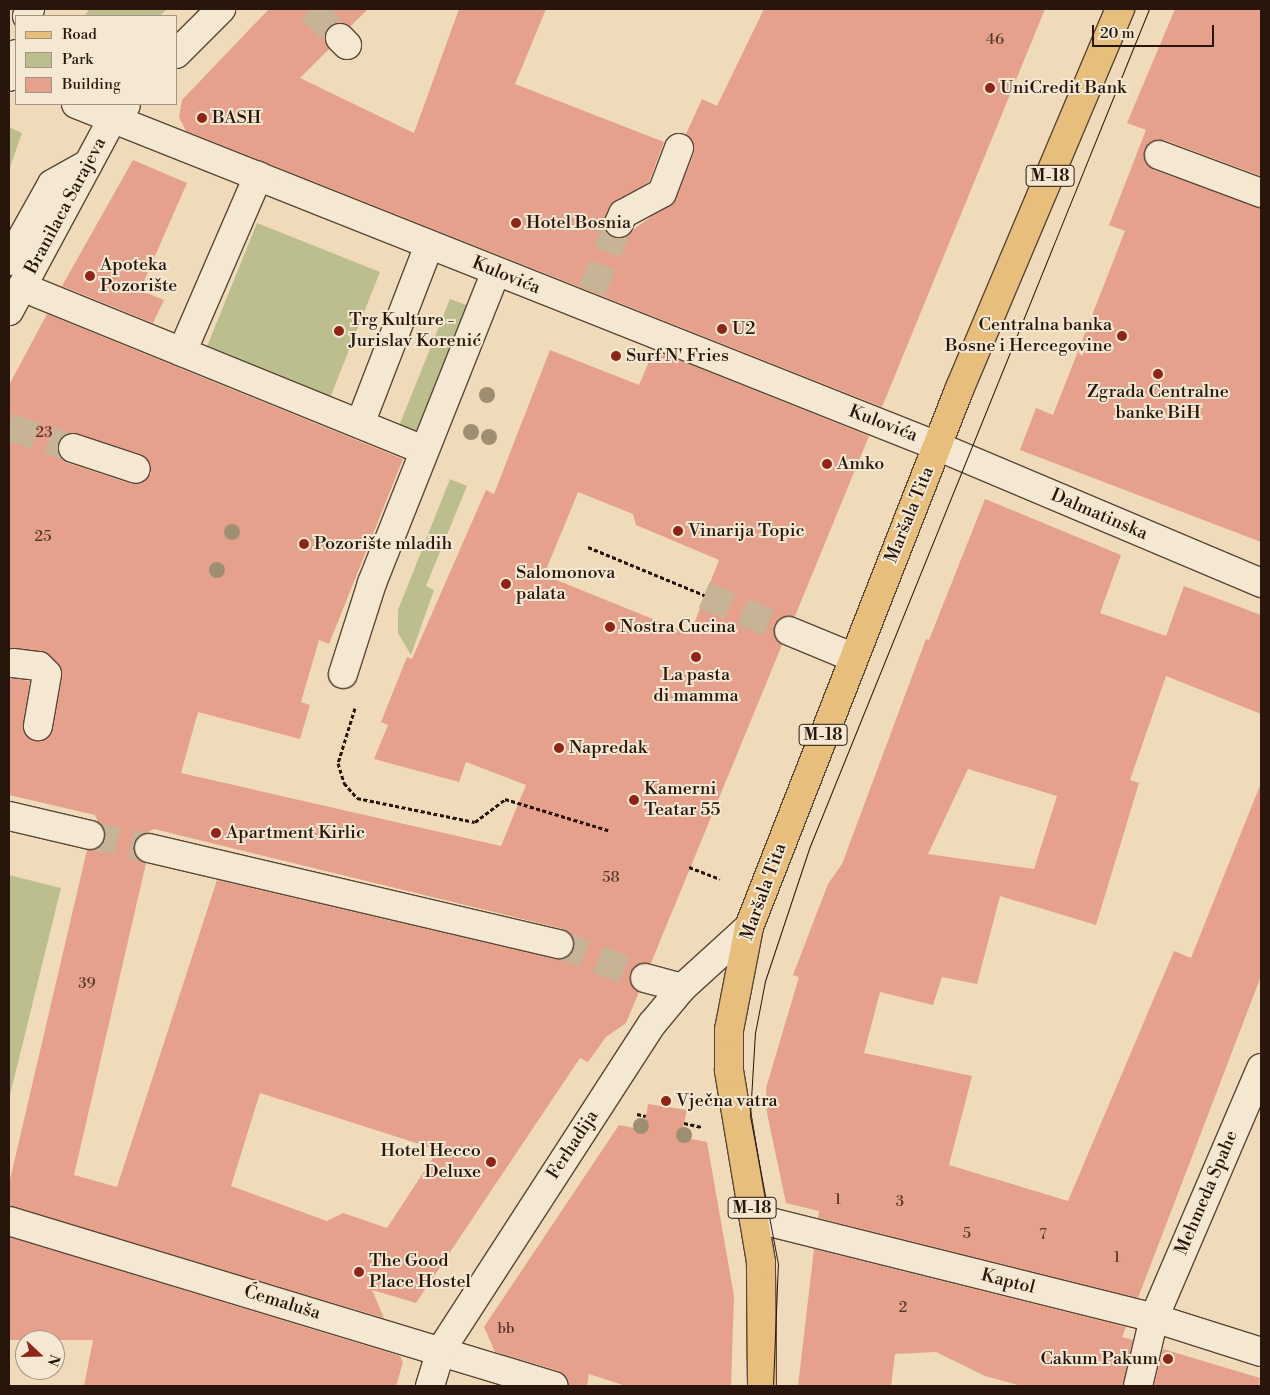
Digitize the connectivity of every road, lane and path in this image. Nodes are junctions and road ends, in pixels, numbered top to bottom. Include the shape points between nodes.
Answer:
1 (221, 9) edge
2 (1120, 9) edge
3 (178, 52) edge
4 (15, 57) edge
5 (9, 78) edge
6 (82, 105) edge
7 (120, 111) edge
8 (679, 148) dead end
9 (1159, 155) dead end
10 (88, 164) junction
11 (258, 176) junction
12 (1261, 194) edge
13 (619, 223) tunnel mouth
14 (429, 245) junction
15 (9, 261) edge
16 (496, 272) junction
17 (22, 287) junction
18 (9, 311) edge
19 (182, 352) junction
20 (360, 424) junction
21 (937, 446) junction
22 (73, 448) tunnel mouth
23 (424, 450) junction
24 (136, 469) dead end
25 (588, 547) dead end
26 (1261, 583) edge
27 (704, 595) tunnel mouth
28 (789, 631) tunnel mouth
29 (852, 657) junction
30 (13, 663) dead end
31 (343, 674) dead end
32 (357, 700) dead end
33 (38, 726) dead end
34 (9, 816) edge
35 (608, 830) dead end
36 (90, 834) tunnel mouth
37 (150, 848) tunnel mouth
38 (689, 867) dead end
39 (720, 878) dead end
40 (749, 927) junction
41 (559, 944) tunnel mouth
42 (645, 978) tunnel mouth
43 (682, 988) junction
44 (1261, 1068) edge
45 (684, 1124) dead end
46 (708, 1128) dead end
47 (754, 1218) junction
48 (9, 1221) edge
49 (1154, 1318) junction
50 (441, 1350) junction
51 (1261, 1352) edge
52 (430, 1386) edge
53 (554, 1386) edge
54 (762, 1386) edge
55 (1138, 1386) edge

1 - 3 street
2 - 21 main road, Maršala Tita / M-18
4 - 5 street
6 - 7 street, Kulovića
7 - 10 street, Branilaca Sarajeva
7 - 11 street, Kulovića
8 - 13 street via 662,193 623,214
9 - 12 street
10 - 15 street via 52,184
10 - 17 street, Branilaca Sarajeva
11 - 14 street, Kulovića
11 - 19 street
14 - 16 street, Kulovića
14 - 20 street
16 - 21 street, Kulovića via 588,299
16 - 23 street
17 - 18 street, Branilaca Sarajeva
17 - 19 street
19 - 20 street
20 - 23 street
21 - 26 street, Dalmatinska
21 - 29 main road, Maršala Tita / M-18
22 - 24 street
23 - 31 street via 372,583
25 - 27 path
28 - 29 street
29 - 40 main road, Maršala Tita / M-18
30 - 33 street via 39,666 47,674
32 - 35 path via 338,763 344,783 357,798 475,822 505,798
34 - 36 street
37 - 41 street
38 - 39 path
40 - 43 street, Ferhadija
40 - 47 main road, Maršala Tita / M-18 via 729,1030 734,1116
42 - 43 street
43 - 50 street, Ferhadija via 652,1024
44 - 49 street, Mehmeda Spahe
45 - 46 path
47 - 49 street, Kaptol
47 - 54 main road, M-18 via 765,1300
48 - 50 street, Ćemaluša
49 - 51 street, Kaptol
49 - 55 street, Mehmeda Spahe
50 - 52 street, Ferhadija
50 - 53 street, Ćemaluša

